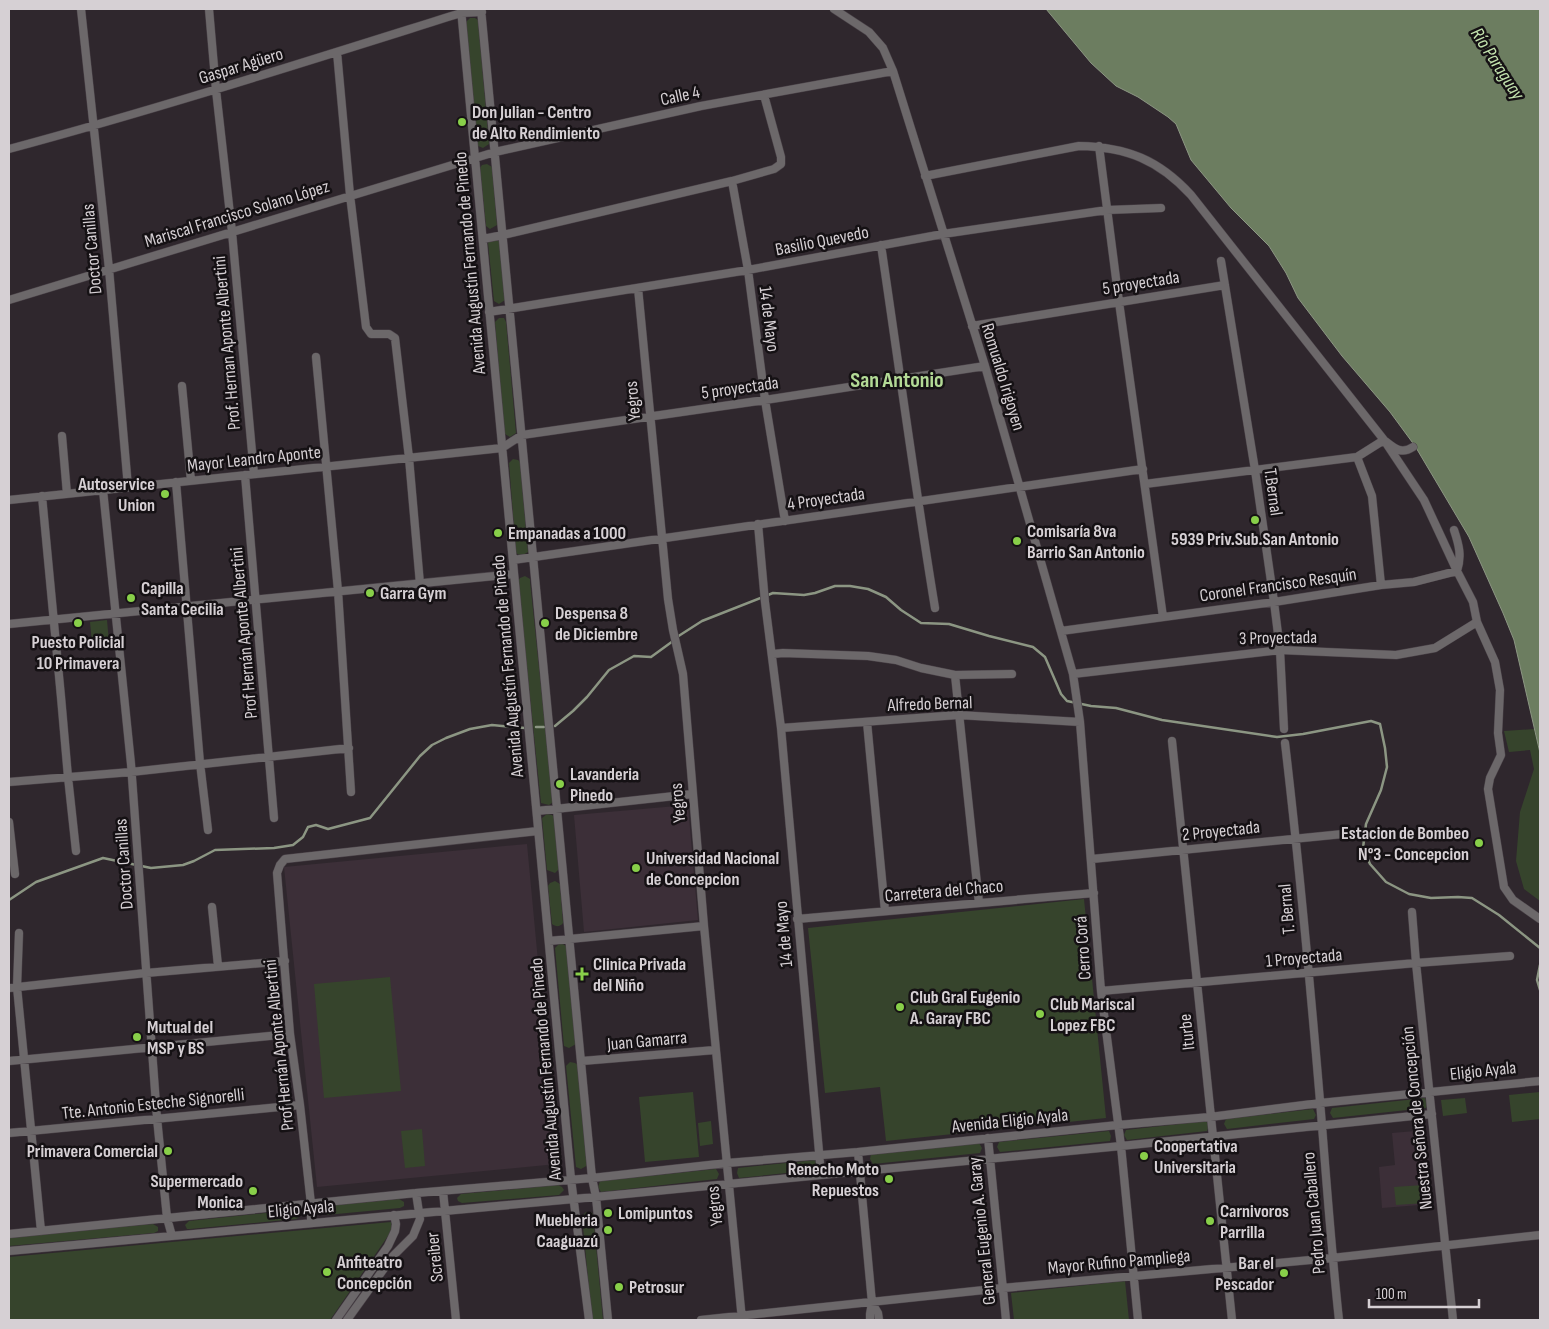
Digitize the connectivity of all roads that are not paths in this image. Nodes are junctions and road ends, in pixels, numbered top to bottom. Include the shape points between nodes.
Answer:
1 (81, 9) edge
2 (208, 9) edge
3 (834, 9) edge
4 (481, 10) edge
5 (461, 11) edge
6 (337, 52) junction
7 (893, 71) junction
8 (216, 90) junction
9 (764, 95) junction
10 (95, 126) junction
11 (1099, 146) junction
12 (9, 149) edge
13 (495, 152) junction
14 (474, 158) junction
15 (925, 176) junction
16 (732, 181) junction
17 (350, 195) junction
18 (1161, 208) dead end
19 (1107, 210) junction
20 (232, 232) junction
21 (943, 234) junction
22 (503, 236) junction
23 (483, 239) junction
24 (881, 245) junction
25 (1221, 261) dead end
26 (109, 269) junction
27 (748, 270) junction
28 (1225, 285) junction
29 (638, 288) junction
30 (9, 300) edge
31 (1119, 302) junction
32 (510, 309) junction
33 (489, 312) junction
34 (972, 326) junction
35 (316, 357) dead end
36 (985, 366) junction
37 (901, 379) junction
38 (182, 386) dead end
39 (765, 400) junction
40 (650, 416) junction
41 (522, 435) junction
42 (62, 436) dead end
43 (1384, 440) junction
44 (1413, 447) dead end
45 (502, 448) junction
46 (1357, 457) junction
47 (409, 458) junction
48 (327, 467) junction
49 (1142, 469) junction
50 (1255, 470) junction
51 (254, 474) junction
52 (245, 475) junction
53 (191, 481) junction
54 (176, 482) junction
55 (1145, 484) junction
56 (128, 487) junction
57 (1019, 487) junction
58 (103, 490) junction
59 (67, 494) junction
60 (42, 496) junction
61 (9, 500) edge
62 (918, 501) junction
63 (785, 520) junction
64 (758, 524) junction
65 (1454, 530) dead end
66 (661, 538) junction
67 (533, 556) junction
68 (513, 560) junction
69 (1457, 571) junction
70 (514, 574) junction
71 (420, 584) junction
72 (1382, 585) junction
73 (338, 591) junction
74 (256, 600) junction
75 (1274, 602) junction
76 (187, 607) junction
77 (935, 608) dead end
78 (116, 613) junction
79 (1163, 617) junction
80 (54, 619) junction
81 (1477, 622) junction
82 (9, 624) edge
83 (1061, 631) junction
84 (1280, 650) junction
85 (773, 654) junction
86 (1012, 674) dead end
87 (1073, 674) junction
88 (955, 675) junction
89 (1076, 693) joint
90 (958, 715) junction
91 (867, 722) junction
92 (1080, 722) junction
93 (781, 728) junction
94 (1284, 729) dead end
95 (1172, 741) dead end
96 (1285, 743) dead end
97 (349, 748) junction
98 (270, 757) junction
99 (200, 764) junction
100 (131, 772) junction
101 (68, 777) junction
102 (9, 782) edge
103 (351, 792) dead end
104 (693, 794) junction
105 (558, 809) junction
106 (537, 811) junction
107 (274, 818) dead end
108 (9, 822) edge
109 (208, 830) dead end
110 (538, 831) junction
111 (1353, 833) dead end
112 (1296, 838) junction
113 (1183, 850) junction
114 (76, 851) dead end
115 (1092, 859) junction
116 (15, 874) dead end
117 (1094, 893) junction
118 (979, 903) junction
119 (212, 907) dead end
120 (885, 911) junction
121 (1412, 912) dead end
122 (797, 919) junction
123 (1540, 919) edge
124 (704, 926) junction
125 (19, 933) dead end
126 (570, 939) junction
127 (549, 941) junction
128 (1510, 956) dead end
129 (285, 962) junction
130 (1416, 963) junction
131 (218, 966) junction
132 (1308, 972) junction
133 (146, 973) junction
134 (1197, 982) junction
135 (18, 987) junction
136 (9, 988) edge
137 (1101, 992) junction
138 (290, 1034) junction
139 (152, 1047) junction
140 (715, 1050) junction
141 (25, 1059) junction
142 (9, 1061) edge
143 (582, 1062) junction
144 (1540, 1081) edge
145 (1430, 1092) junction
146 (1320, 1103) junction
147 (300, 1105) junction
148 (1432, 1114) junction
149 (1210, 1117) junction
150 (157, 1118) junction
151 (1118, 1125) junction
152 (1321, 1125) junction
153 (31, 1131) junction
154 (9, 1133) edge
155 (1214, 1135) junction
156 (988, 1138) junction
157 (1121, 1146) junction
158 (858, 1152) junction
159 (820, 1155) junction
160 (990, 1157) junction
161 (727, 1163) junction
162 (860, 1170) junction
163 (821, 1174) junction
164 (592, 1178) junction
165 (572, 1179) junction
166 (728, 1183) junction
167 (443, 1191) junction
168 (416, 1193) junction
169 (596, 1196) junction
170 (574, 1199) junction
171 (311, 1204) junction
172 (445, 1211) junction
173 (419, 1213) junction
174 (394, 1216) junction
175 (167, 1218) junction
176 (311, 1223) junction
177 (42, 1231) junction
178 (9, 1234) edge
179 (1540, 1235) edge
180 (172, 1236) junction
181 (1445, 1245) junction
182 (9, 1251) edge
183 (1332, 1258) junction
184 (1227, 1267) junction
185 (1135, 1275) junction
186 (1003, 1288) junction
187 (872, 1303) junction
188 (742, 1319) edge
189 (336, 1320) edge
190 (347, 1320) edge
191 (456, 1320) edge
192 (588, 1320) edge
193 (608, 1320) edge
194 (701, 1320) edge
195 (870, 1320) edge
196 (879, 1320) edge
197 (1006, 1320) edge
198 (1138, 1320) edge
199 (1232, 1320) edge
200 (1340, 1320) edge
201 (1453, 1320) edge

1 - 10 street, Doctor Canillas
2 - 8 street
3 - 7 street, Romualdo Irigoyen via 869,32 882,48
4 - 5 street, Gaspar Agüero
4 - 13 street, Avenida Augustín Fernando de Pinedo
5 - 6 street, Gaspar Agüero
5 - 14 street, Avenida Augustín Fernando de Pinedo
6 - 8 street, Gaspar Agüero
6 - 17 street
7 - 9 street, Calle 4
7 - 15 street, Romualdo Irigoyen
8 - 10 street, Gaspar Agüero
8 - 20 street, Prof. Hernan Aponte Albertini
9 - 13 street, Calle 4
9 - 16 street via 781,164
10 - 12 street, Gaspar Agüero
10 - 26 street, Doctor Canillas
11 - 15 street via 1059,149
11 - 19 street
11 - 43 street via 1148,160 1178,181
13 - 14 street, Calle 4
13 - 22 street, Avenida Augustín Fernando de Pinedo
14 - 17 street, Mariscal Francisco Solano López
14 - 23 street, Avenida Augustín Fernando de Pinedo
15 - 21 street, Romualdo Irigoyen
16 - 22 street
16 - 27 street, 14 de Mayo
17 - 20 street, Mariscal Francisco Solano López
17 - 47 street via 366,327 371,334 389,334 395,338
18 - 19 street, Basilio Quevedo
19 - 21 street, Basilio Quevedo
19 - 31 street
20 - 26 street, Mariscal Francisco Solano López
20 - 51 street, Prof. Hernan Aponte Albertini
21 - 24 street, Basilio Quevedo
21 - 34 street, Romualdo Irigoyen
22 - 23 street
22 - 32 street, Avenida Augustín Fernando de Pinedo
23 - 33 street, Avenida Augustín Fernando de Pinedo
24 - 27 street, Basilio Quevedo
24 - 37 street
25 - 28 street, T.Bernal
26 - 30 street, Mariscal Francisco Solano López
26 - 56 street, Doctor Canillas
27 - 29 street, Basilio Quevedo
27 - 39 street, 14 de Mayo
28 - 31 street, 5 proyectada
28 - 50 street, T.Bernal
29 - 32 street, Basilio Quevedo
29 - 40 street, Yegros
31 - 34 street, 5 proyectada
31 - 49 street
32 - 33 street, Basilio Quevedo
32 - 41 street, Avenida Augustín Fernando de Pinedo
33 - 45 street, Avenida Augustín Fernando de Pinedo
34 - 36 street, Romualdo Irigoyen
35 - 48 street
36 - 37 street, 5 proyectada
36 - 57 street, Romualdo Irigoyen
37 - 39 street, 5 proyectada
37 - 62 street
38 - 53 street
39 - 40 street, 5 proyectada
39 - 63 street, 14 de Mayo
40 - 41 street, 5 proyectada
40 - 66 street, Yegros
41 - 45 street, 5 proyectada
41 - 67 street, Avenida Augustín Fernando de Pinedo
42 - 59 street
43 - 44 street via 1400,451
43 - 46 street
43 - 69 street via 1424,500
45 - 47 street, Mayor Leandro Aponte
45 - 68 street, Avenida Augustín Fernando de Pinedo
46 - 50 street
46 - 72 street via 1372,496
47 - 48 street, Mayor Leandro Aponte
47 - 71 street
48 - 51 street, Mayor Leandro Aponte
48 - 73 street
49 - 55 street
49 - 57 street, 4 Proyectada
50 - 55 street
50 - 75 street, T.Bernal
51 - 52 street, Mayor Leandro Aponte
52 - 53 street, Mayor Leandro Aponte
52 - 74 street, Prof Hernán Aponte Albertini
53 - 54 street, Mayor Leandro Aponte
54 - 56 street, Mayor Leandro Aponte
54 - 76 street
55 - 79 street
56 - 58 street, Mayor Leandro Aponte
57 - 62 street, 4 Proyectada
57 - 83 street, Romualdo Irigoyen
58 - 59 street, Mayor Leandro Aponte
58 - 78 street, Doctor Canillas
59 - 60 street, Mayor Leandro Aponte
60 - 61 street, Mayor Leandro Aponte
60 - 80 street
62 - 63 street, 4 Proyectada
62 - 77 street
63 - 64 street, 4 Proyectada
64 - 66 street, 4 Proyectada
64 - 85 street, 14 de Mayo
65 - 69 street via 1460,550
66 - 67 street, 4 Proyectada
66 - 104 street, Yegros via 668,599 683,674
67 - 68 street, 4 Proyectada
67 - 105 street, Avenida Augustín Fernando de Pinedo
68 - 70 street, Avenida Augustín Fernando de Pinedo
69 - 72 street, Coronel Francisco Resquín via 1414,582
69 - 81 street via 1473,602
70 - 71 street
70 - 106 street, Avenida Augustín Fernando de Pinedo
71 - 73 street
72 - 75 street, Coronel Francisco Resquín
73 - 74 street
73 - 97 street
74 - 76 street
74 - 98 street, Prof Hernán Aponte Albertini
75 - 79 street, Coronel Francisco Resquín
75 - 84 street, T.Bernal
76 - 78 street
76 - 99 street
78 - 80 street
78 - 100 street, Doctor Canillas
79 - 83 street, Coronel Francisco Resquín
80 - 82 street
80 - 101 street
81 - 84 street, 3 Proyectada via 1435,648 1396,655
81 - 123 street via 1495,662 1500,690 1498,733 1501,755 1488,789 1501,873 1504,887 1513,900
83 - 87 street, Romualdo Irigoyen
84 - 87 street, 3 Proyectada
84 - 94 street, T.Bernal
85 - 88 street via 868,656
85 - 93 street, 14 de Mayo
86 - 88 street
87 - 89 street, Romualdo Irigoyen
88 - 90 street
89 - 92 street, Cerro Corá
90 - 91 street, Alfredo Bernal
90 - 92 street, Alfredo Bernal
90 - 118 street
91 - 93 street, Alfredo Bernal
91 - 120 street
92 - 115 street, Cerro Corá
93 - 122 street, 14 de Mayo
95 - 113 street, Iturbe
96 - 112 street, T. Bernal
97 - 98 street
97 - 103 street
98 - 99 street
98 - 107 street, Prof Hernán Aponte Albertini
99 - 100 street
99 - 109 street
100 - 101 street
100 - 133 street, Doctor Canillas
101 - 102 street
101 - 114 street
104 - 105 street
104 - 124 street, Yegros
105 - 106 street
105 - 126 street, Avenida Augustín Fernando de Pinedo
106 - 110 street, Avenida Augustín Fernando de Pinedo
108 - 116 street
110 - 127 street, Avenida Augustín Fernando de Pinedo
110 - 129 street, Prof Hernán Aponte Albertini via 285,858 277,873
111 - 112 street, 2 Proyectada
112 - 113 street, 2 Proyectada
112 - 132 street, T. Bernal
113 - 115 street, 2 Proyectada
113 - 134 street, Iturbe
115 - 117 street, Cerro Corá
117 - 118 street, Carretera del Chaco
117 - 137 street, Cerro Corá
118 - 120 street, Carretera del Chaco
119 - 131 street
120 - 122 street, Carretera del Chaco
121 - 130 street, Nuestra Señora de Concepción
122 - 159 street, 14 de Mayo
124 - 126 street
124 - 140 street, Yegros
125 - 135 street
126 - 127 street
126 - 143 street, Avenida Augustín Fernando de Pinedo
127 - 165 street, Avenida Augustín Fernando de Pinedo
128 - 130 street, 1 Proyectada
129 - 131 street
129 - 138 street, Prof Hernán Aponte Albertini
130 - 132 street, 1 Proyectada
130 - 145 street, Nuestra Señora de Concepción
131 - 133 street
132 - 134 street, 1 Proyectada
132 - 146 street, T. Bernal
133 - 135 street
133 - 139 street, Doctor Canillas
134 - 137 street, 1 Proyectada
134 - 149 street, Iturbe
135 - 136 street
135 - 141 street
137 - 151 street, Cerro Corá
138 - 139 street
138 - 147 street, Prof Hernán Aponte Albertini
139 - 141 street
139 - 150 street, Doctor Canillas
140 - 143 street, Juan Gamarra
140 - 161 street, Yegros
141 - 142 street
141 - 153 street
143 - 164 street, Avenida Augustín Fernando de Pinedo
144 - 145 street, Eligio Ayala
145 - 146 street, Avenida Eligio Ayala
145 - 148 street, Nuestra Señora de Concepción
146 - 149 street, Avenida Eligio Ayala
146 - 152 street, Pedro Juan Caballero
147 - 150 street, Tte. Antonio Esteche Signorelli
147 - 171 street, Prof Hernán Aponte Albertini
148 - 152 street, Avenida Eligio Ayala
148 - 181 street, Nuestra Señora de Concepción
149 - 151 street, Avenida Eligio Ayala
149 - 155 street, Iturbe
150 - 153 street, Tte. Antonio Esteche Signorelli
150 - 175 street, Doctor Canillas
151 - 156 street, Avenida Eligio Ayala
151 - 157 street, Cerro Corá
152 - 155 street, Avenida Eligio Ayala
152 - 183 street, Pedro Juan Caballero
153 - 154 street, Tte. Antonio Esteche Signorelli
153 - 177 street
155 - 157 street, Avenida Eligio Ayala
155 - 184 street, Iturbe
156 - 158 street, Avenida Eligio Ayala
156 - 160 street, General Eugenio A. Garay
157 - 160 street, Avenida Eligio Ayala
157 - 185 street, Cerro Corá
158 - 159 street, Avenida Eligio Ayala
158 - 162 street
159 - 161 street, Avenida Eligio Ayala
159 - 163 street, 14 de Mayo
160 - 162 street, Avenida Eligio Ayala
160 - 186 street, General Eugenio A. Garay
161 - 164 street, Avenida Eligio Ayala
161 - 166 street, Yegros
162 - 163 street, Avenida Eligio Ayala
162 - 187 street
163 - 166 street, Avenida Eligio Ayala
164 - 165 street, Eligio Ayala
164 - 169 street, Avenida Augustín Fernando de Pinedo
165 - 167 street, Eligio Ayala
165 - 170 street, Avenida Augustín Fernando de Pinedo
166 - 169 street, Avenida Eligio Ayala
166 - 188 street, Yegros
167 - 168 street, Eligio Ayala
167 - 172 street, Screiber
168 - 171 street, Eligio Ayala
168 - 173 street
169 - 170 street, Eligio Ayala
169 - 193 street, Avenida Augustín Fernando de Pinedo
170 - 172 street, Eligio Ayala
170 - 192 street, Avenida Augustín Fernando de Pinedo
171 - 175 street, Eligio Ayala
171 - 176 street, Prof Hernán Aponte Albertini
172 - 173 street, Eligio Ayala
172 - 191 street, Screiber
173 - 174 street, Eligio Ayala
173 - 190 street via 413,1236 393,1256
174 - 176 street, Eligio Ayala
174 - 189 street via 395,1231 388,1246
175 - 177 street, Eligio Ayala
175 - 180 street, Doctor Canillas
176 - 180 street, Eligio Ayala
177 - 178 street, Eligio Ayala
179 - 181 street, Mayor Rufino Pampliega
180 - 182 street, Eligio Ayala
181 - 183 street, Mayor Rufino Pampliega
181 - 201 street, Nuestra Señora de Concepción
183 - 184 street, Mayor Rufino Pampliega
183 - 200 street, Pedro Juan Caballero
184 - 185 street, Mayor Rufino Pampliega
184 - 199 street, Iturbe
185 - 186 street, Mayor Rufino Pampliega
185 - 198 street, Cerro Corá
186 - 187 street, Mayor Rufino Pampliega
186 - 197 street, General Eugenio A. Garay
187 - 188 street, Mayor Rufino Pampliega
187 - 195 street
187 - 196 street
188 - 194 street, Mayor Rufino Pampliega

